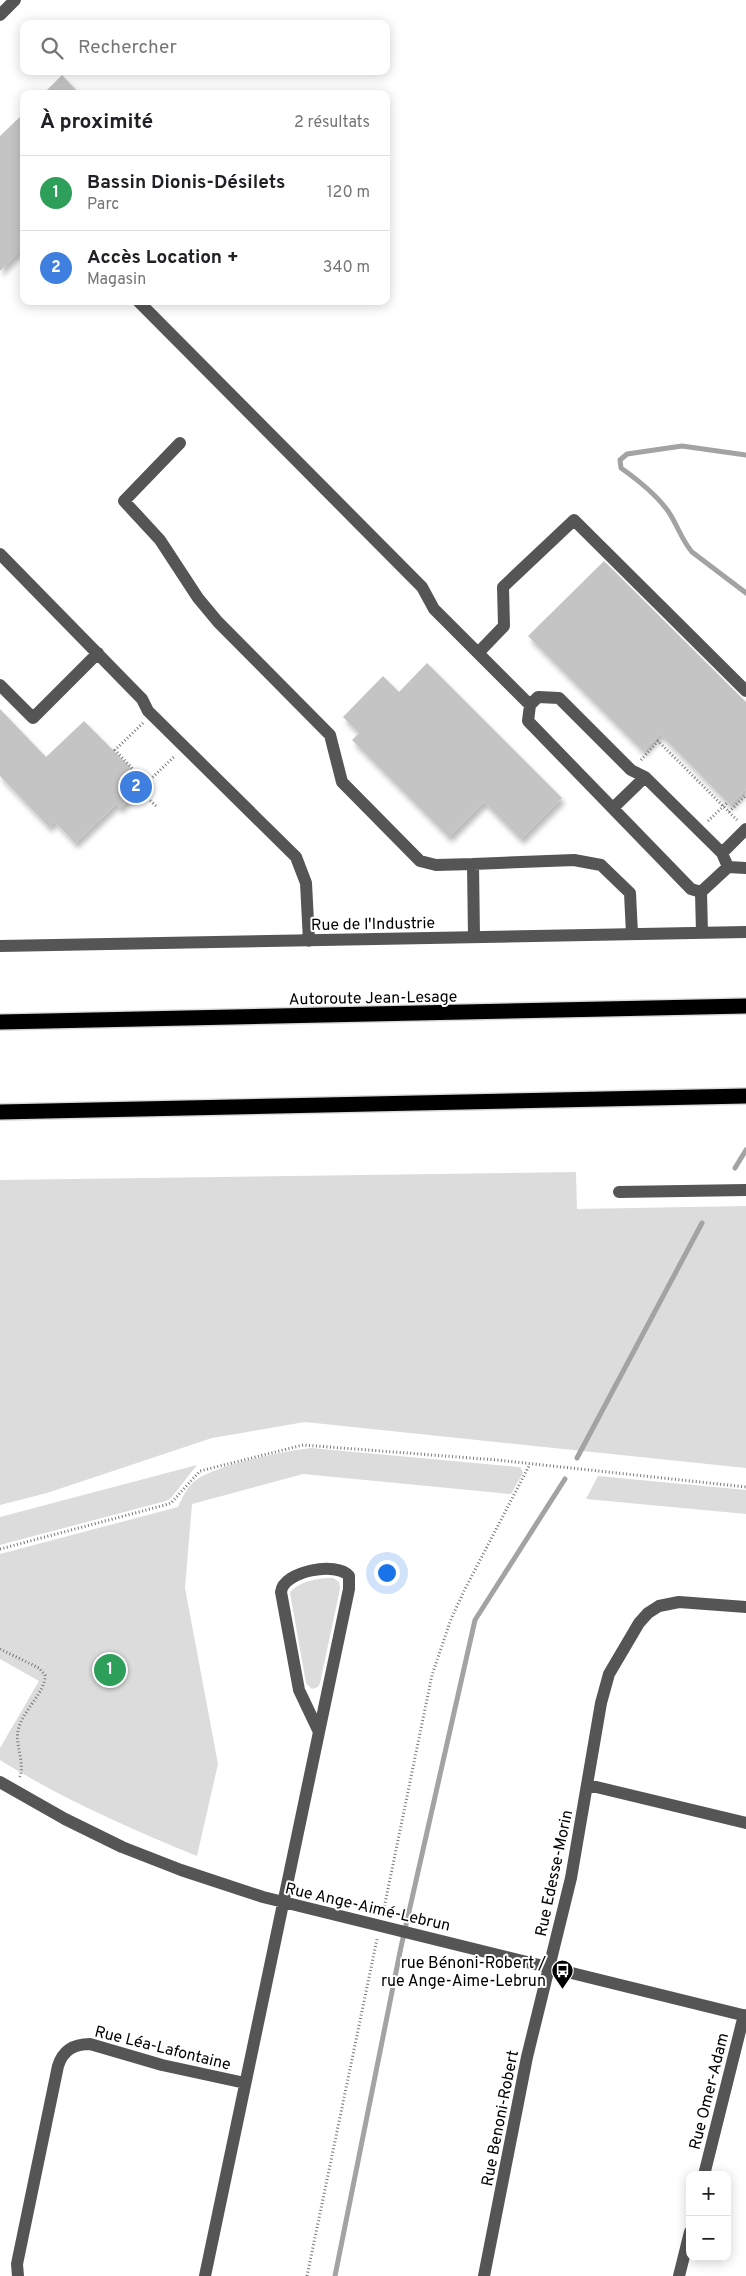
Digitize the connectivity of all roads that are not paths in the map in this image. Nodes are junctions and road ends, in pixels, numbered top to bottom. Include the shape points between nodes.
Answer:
1 (15, 0) edge
2 (0, 15) edge
3 (142, 305) edge
4 (180, 443) dead end
5 (0, 554) edge
6 (98, 653) junction
7 (478, 653) junction
8 (0, 685) edge
9 (746, 691) edge
10 (530, 705) junction
11 (645, 777) junction
12 (613, 808) junction
13 (746, 829) edge
14 (722, 853) junction
15 (473, 864) junction
16 (728, 867) junction
17 (746, 868) edge
18 (701, 892) junction
19 (746, 932) edge
20 (702, 933) junction
21 (632, 934) junction
22 (474, 938) junction
23 (308, 941) junction
24 (0, 946) edge
25 (746, 1006) edge
26 (0, 1022) edge
27 (746, 1096) edge
28 (0, 1112) edge
29 (746, 1190) edge
30 (619, 1192) dead end
31 (746, 1607) edge
32 (318, 1730) junction
33 (0, 1782) edge
34 (588, 1785) junction
35 (746, 1823) edge
36 (283, 1903) junction
37 (548, 1968) junction
38 (745, 2015) edge
39 (245, 2083) junction
40 (705, 2171) edge
41 (686, 2248) edge
42 (18, 2276) edge
43 (205, 2276) edge
44 (484, 2276) edge
45 (679, 2276) edge

1 - 2 street
3 - 7 street via 422,587 434,609
4 - 15 street via 124,501 160,540 213,616 330,734 342,782 420,861 436,865
5 - 6 street
6 - 8 street via 33,718
6 - 23 street via 152,714 296,857 306,883
7 - 9 street via 504,626 503,587 574,520
7 - 10 street
10 - 11 street via 538,697 559,698 631,770
10 - 12 street via 528,722
11 - 12 street
11 - 14 street
12 - 18 street via 691,888
13 - 14 street
14 - 16 street
15 - 21 street via 574,860 601,865 630,893
15 - 22 street
16 - 17 street
16 - 18 street
18 - 20 street
19 - 20 street, Rue de l'Industrie
20 - 21 street, Rue de l'Industrie
21 - 22 street, Rue de l'Industrie
22 - 23 street, Rue de l'Industrie
23 - 24 street, Rue de l'Industrie
25 - 26 highway, Autoroute Jean-Lesage
27 - 28 highway
29 - 30 street
31 - 34 street, Rue Edesse-Morin via 672,1602 643,1618 605,1687
32 - 32 street, Rue Léa-Lafontaine via 350,1582 347,1573 338,1568 292,1576 285,1580 280,1592 299,1690
32 - 36 street, Rue Léa-Lafontaine
33 - 36 street, Rue Ange-Aimé-Lebrun via 65,1820 122,1847 220,1884
34 - 35 street
34 - 37 street, Rue Edesse-Morin via 571,1878
36 - 37 street, Rue Ange-Aimé-Lebrun
36 - 39 street, Rue Léa-Lafontaine
37 - 38 street, Rue Ange-Aimé-Lebrun
37 - 44 street, Rue Benoni-Robert
38 - 40 street, Rue Omer-Adam
39 - 42 street, Rue Léa-Lafontaine via 155,2063 90,2044 69,2048 58,2066 17,2264
39 - 43 street, Rue Léa-Lafontaine
41 - 45 street

